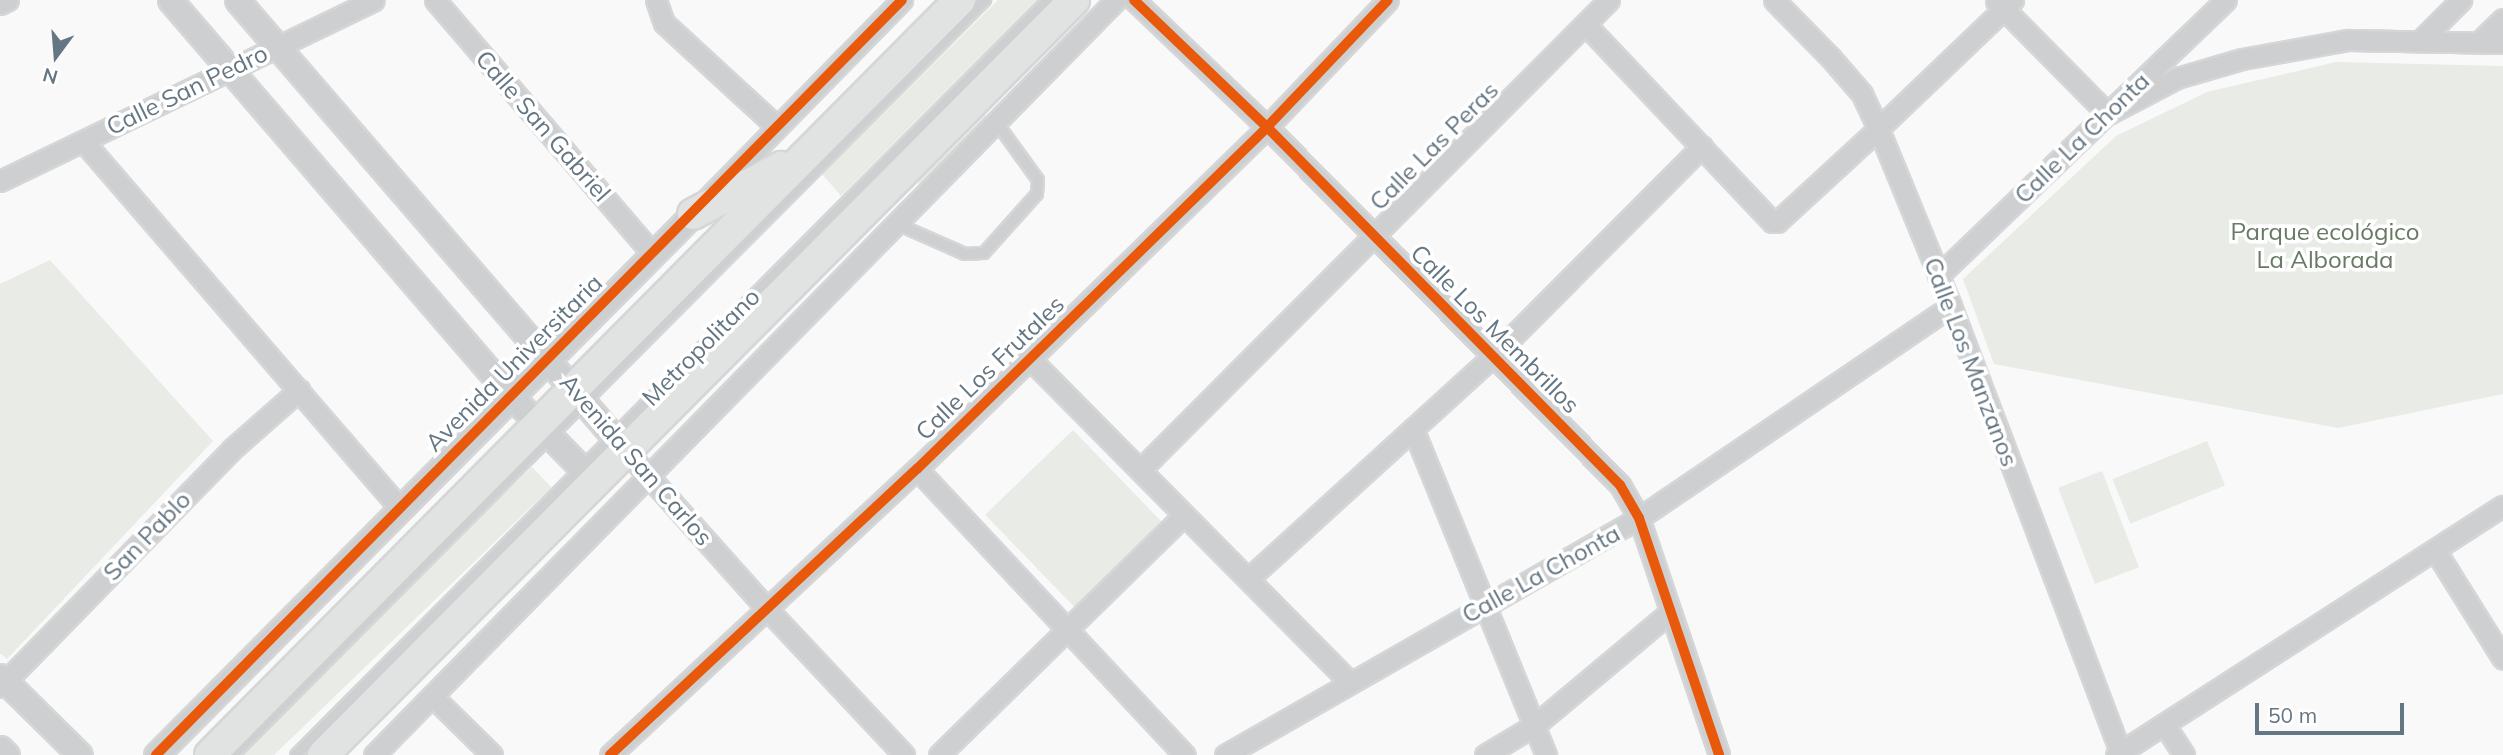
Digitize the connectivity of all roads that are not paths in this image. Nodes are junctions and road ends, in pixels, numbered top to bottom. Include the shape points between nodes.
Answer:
1 (8, 0) edge
2 (170, 0) edge
3 (237, 0) edge
4 (374, 0) edge
5 (435, 0) edge
6 (656, 0) edge
7 (902, 0) edge
8 (960, 0) edge
9 (985, 0) edge
10 (1048, 0) edge
11 (1074, 0) edge
12 (1116, 0) edge
13 (1134, 0) edge
14 (1388, 0) edge
15 (1609, 0) edge
16 (1774, 0) edge
17 (2225, 0) edge
18 (2461, 0) edge
19 (2004, 3) edge
20 (0, 4) edge
21 (2503, 19) edge
22 (1585, 24) junction
23 (2421, 40) junction
24 (2479, 42) junction
25 (2503, 43) edge
26 (277, 47) junction
27 (230, 71) junction
28 (2108, 114) junction
29 (996, 121) junction
30 (776, 126) junction
31 (1267, 127) junction
32 (1878, 129) junction
33 (83, 141) junction
34 (1702, 146) junction
35 (806, 154) junction
36 (0, 181) edge
37 (693, 214) junction
38 (897, 224) junction
39 (1373, 236) junction
40 (652, 253) junction
41 (1938, 275) junction
42 (1951, 306) junction
43 (1493, 356) junction
44 (1029, 358) junction
45 (547, 359) junction
46 (299, 390) junction
47 (511, 396) junction
48 (578, 396) junction
49 (1413, 429) junction
50 (544, 430) junction
51 (619, 442) junction
52 (916, 469) junction
53 (1140, 470) junction
54 (588, 474) junction
55 (649, 476) junction
56 (618, 505) junction
57 (2503, 506) edge
58 (400, 508) junction
59 (1184, 515) junction
60 (1639, 519) junction
61 (2435, 550) junction
62 (1248, 579) junction
63 (1486, 605) junction
64 (768, 610) junction
65 (1669, 613) junction
66 (1066, 628) junction
67 (2501, 650) edge
68 (2, 681) edge
69 (1349, 681) junction
70 (432, 696) junction
71 (2164, 724) junction
72 (1535, 725) junction
73 (0, 747) edge
74 (2118, 754) edge
75 (7, 755) edge
76 (80, 755) edge
77 (156, 755) edge
78 (210, 755) edge
79 (233, 755) edge
80 (296, 755) edge
81 (323, 755) edge
82 (374, 755) edge
83 (492, 755) edge
84 (610, 755) edge
85 (904, 755) edge
86 (939, 755) edge
87 (1185, 755) edge
88 (1225, 755) edge
89 (1485, 755) edge
90 (1546, 755) edge
91 (1719, 755) edge
92 (2185, 755) edge

1 - 20 street
2 - 27 street, Avenida San Carlos
3 - 26 street, Avenida San Carlos
4 - 26 street, Calle San Pedro
5 - 40 street, Calle San Gabriel
6 - 30 street via 664,23
7 - 30 street, Avenida Universitaria
8 - 35 main road
9 - 48 lane, Metropolitano
10 - 51 lane, Metropolitano
11 - 51 main road
12 - 29 street
13 - 31 street, Calle Los Membrillos
14 - 31 street, Calle Los Frutales
15 - 22 street, Calle Las Peras
16 - 32 street, Calle Los Manzanos via 1862,94
17 - 28 street, Calle La Chonta
18 - 23 street
19 - 28 street
19 - 32 street
21 - 24 street
22 - 34 street
22 - 39 street, Calle Las Peras
23 - 24 street
23 - 28 street via 2348,40 2242,59 2177,78
24 - 25 street
26 - 27 street, Calle San Pedro
26 - 45 street, Avenida San Carlos
27 - 33 street, Calle San Pedro
27 - 47 street, Avenida San Carlos
28 - 41 street, Calle La Chonta
29 - 38 street
29 - 38 lane via 1038,180 1037,194 984,253 965,254
30 - 37 street, Avenida Universitaria
31 - 39 street, Calle Los Membrillos
31 - 44 street, Calle Los Frutales
32 - 34 street via 1777,222 1772,222
32 - 41 street, Calle Los Manzanos
33 - 36 street, Calle San Pedro
33 - 46 street
34 - 43 street
35 - 37 main road
35 - 48 main road
37 - 40 street, Avenida Universitaria
38 - 55 street
39 - 43 street, Calle Los Membrillos
39 - 53 street, Calle Las Peras
40 - 45 street, Avenida Universitaria
41 - 42 street, Calle Los Manzanos
42 - 60 street, Calle La Chonta
42 - 74 street, Calle Los Manzanos
43 - 49 street
43 - 60 street, Calle Los Membrillos via 1620,485
44 - 52 street, Calle Los Frutales
44 - 53 street
45 - 47 street, Avenida Universitaria
45 - 48 street, Avenida San Carlos
46 - 58 street
46 - 68 street, San Pablo via 231,450
47 - 50 street, Avenida San Carlos
47 - 58 street, Avenida Universitaria
48 - 50 main road
48 - 51 street, Avenida San Carlos
49 - 62 street
49 - 63 street
50 - 54 street, Avenida San Carlos
50 - 78 main road
50 - 79 lane
51 - 54 main road
51 - 55 street, Avenida San Carlos
52 - 64 street, Calle Los Frutales
52 - 66 street
53 - 59 street
54 - 56 street, Avenida San Carlos
54 - 80 lane
54 - 81 main road
55 - 56 street
55 - 64 street, Avenida San Carlos
56 - 70 street
57 - 61 street
58 - 77 street, Avenida Universitaria
59 - 62 street
59 - 66 street
60 - 63 street, Calle La Chonta
60 - 65 street, Calle Los Membrillos
61 - 67 street
61 - 71 street
62 - 69 street
63 - 69 street, Calle La Chonta
63 - 72 street
64 - 84 street, Calle Los Frutales
64 - 85 street, Avenida San Carlos
65 - 72 street
65 - 91 street, Calle Los Membrillos
66 - 86 street
66 - 87 street
68 - 76 street
69 - 88 street, Calle La Chonta
70 - 82 street
70 - 83 street
71 - 74 street
71 - 92 street
72 - 89 street
72 - 90 street
73 - 75 street

